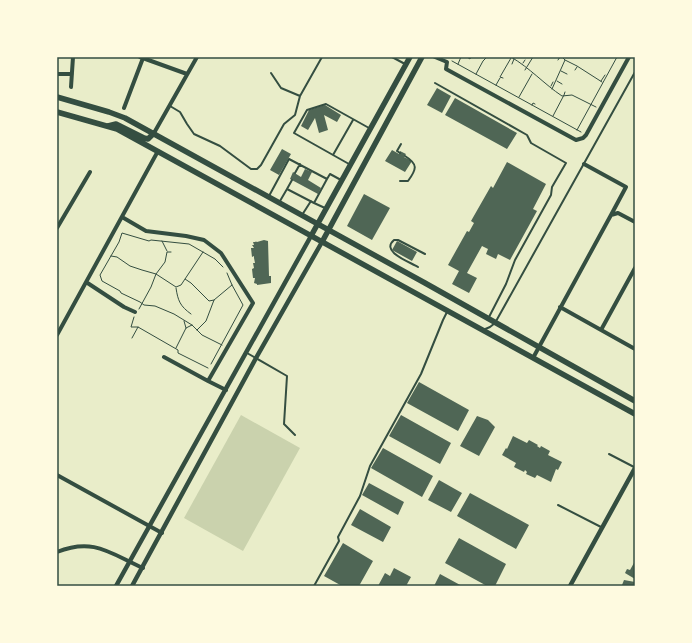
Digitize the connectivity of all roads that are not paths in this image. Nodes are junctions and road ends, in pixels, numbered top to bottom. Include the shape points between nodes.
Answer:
1 (73, 57) edge
2 (197, 57) edge
3 (322, 57) edge
4 (394, 57) edge
5 (410, 57) edge
6 (422, 57) edge
7 (435, 57) edge
8 (629, 57) edge
9 (142, 58) edge
10 (450, 60) edge
11 (406, 65) junction
12 (635, 72) edge
13 (271, 73) dead end
14 (57, 74) edge
15 (72, 74) junction
16 (187, 74) junction
17 (435, 83) dead end
18 (71, 87) dead end
19 (300, 96) junction
20 (57, 98) edge
21 (169, 106) junction
22 (124, 108) dead end
23 (57, 112) edge
24 (354, 120) junction
25 (108, 126) junction
26 (370, 129) junction
27 (154, 134) junction
28 (401, 144) dead end
29 (158, 151) junction
30 (400, 153) dead end
31 (333, 155) junction
32 (405, 156) dead end
33 (300, 164) junction
34 (351, 164) junction
35 (584, 164) junction
36 (90, 172) dead end
37 (295, 173) dead end
38 (328, 179) junction
39 (292, 180) dead end
40 (342, 180) junction
41 (400, 181) dead end
42 (287, 189) junction
43 (268, 197) junction
44 (311, 201) junction
45 (279, 203) junction
46 (314, 203) junction
47 (326, 209) junction
48 (611, 215) junction
49 (302, 216) junction
50 (122, 217) junction
51 (635, 222) edge
52 (318, 224) junction
53 (57, 228) edge
54 (328, 230) junction
55 (311, 236) junction
56 (322, 242) junction
57 (425, 254) dead end
58 (418, 267) dead end
59 (635, 268) edge
60 (86, 282) junction
61 (560, 307) junction
62 (448, 311) junction
63 (136, 312) dead end
64 (488, 319) junction
65 (494, 323) junction
66 (482, 330) junction
67 (601, 330) junction
68 (57, 335) edge
69 (539, 347) junction
70 (635, 349) edge
71 (246, 352) junction
72 (164, 357) dead end
73 (256, 358) junction
74 (533, 358) junction
75 (208, 381) junction
76 (226, 390) junction
77 (635, 401) edge
78 (635, 414) edge
79 (295, 435) dead end
80 (609, 454) dead end
81 (635, 468) edge
82 (57, 475) edge
83 (558, 505) dead end
84 (150, 526) junction
85 (602, 528) junction
86 (162, 533) junction
87 (57, 552) edge
88 (129, 562) junction
89 (142, 568) junction
90 (116, 586) edge
91 (132, 586) edge
92 (314, 586) edge
93 (570, 586) edge

1 - 15 street
2 - 16 street
3 - 19 lane
4 - 11 lane
5 - 11 main road
6 - 54 main road
7 - 10 street
8 - 10 street via 586,135 580,140 573,140 446,69
9 - 16 street
9 - 22 street
11 - 26 main road
12 - 35 lane
13 - 19 lane via 281,88
14 - 15 street
15 - 18 street
16 - 21 street
17 - 64 lane via 527,135 531,143 566,163 515,260 507,283
19 - 21 lane via 294,115 284,124 262,165 253,170 220,146 194,134 180,112
20 - 27 main road via 109,112
21 - 27 street
23 - 25 main road
24 - 26 lane
24 - 31 lane
24 - 31 lane via 326,104 306,110 294,133
25 - 27 main road via 116,124 148,139
25 - 29 main road
26 - 34 main road
27 - 43 main road
28 - 30 lane via 397,151
29 - 50 street
29 - 55 main road
31 - 34 lane
32 - 41 lane via 414,163 414,172 408,181
33 - 37 lane
33 - 38 lane
33 - 43 lane via 290,159
34 - 40 main road
35 - 48 street via 626,187
35 - 65 lane
36 - 53 street
38 - 40 lane via 330,174
38 - 46 lane
39 - 42 lane
40 - 47 main road
42 - 44 lane
42 - 45 lane
43 - 45 main road
44 - 46 lane
44 - 49 lane
45 - 49 main road
46 - 47 lane
47 - 52 main road
48 - 51 street via 618,213
48 - 61 street
49 - 52 main road
50 - 60 street
50 - 75 street via 146,231 204,240 221,253 253,304
52 - 54 main road
52 - 55 main road
54 - 56 main road
54 - 64 main road
55 - 56 main road
55 - 71 street
56 - 62 main road
56 - 73 street
57 - 58 lane via 398,240 394,240 390,245 392,252
59 - 67 street
60 - 63 street
60 - 68 street
61 - 67 street
61 - 69 street
62 - 66 main road
62 - 92 lane via 421,374 370,466 360,496 338,537 339,541
64 - 65 main road
65 - 66 lane
65 - 69 main road
66 - 74 main road
67 - 70 street
69 - 74 street
69 - 77 main road
71 - 73 lane
71 - 76 street
72 - 75 street
73 - 79 lane via 287,376 284,424
73 - 86 street
74 - 78 main road
75 - 76 street
76 - 84 street
80 - 81 lane
81 - 85 street
82 - 84 street
83 - 85 lane
84 - 86 street
84 - 88 street
85 - 93 street
86 - 89 street
87 - 88 street via 77,546 97,547
88 - 89 street
88 - 90 street
89 - 91 street

